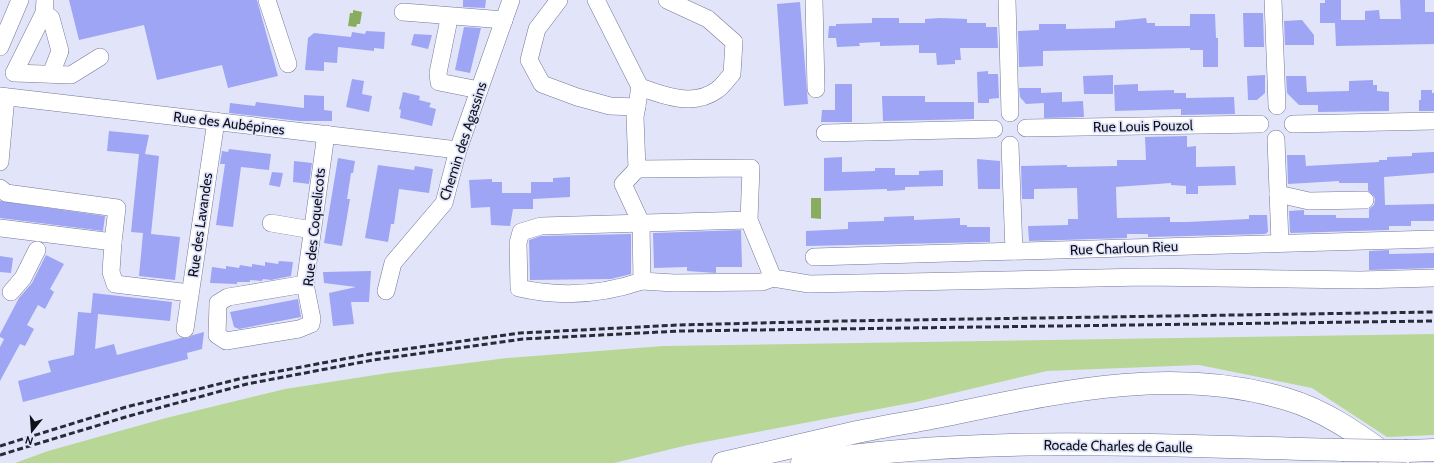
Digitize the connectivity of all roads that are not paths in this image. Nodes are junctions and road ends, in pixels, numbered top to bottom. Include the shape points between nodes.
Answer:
1 (20, 0) edge
2 (268, 0) edge
3 (511, 0) edge
4 (560, 0) edge
5 (596, 0) edge
6 (667, 0) edge
7 (814, 0) edge
8 (1007, 0) edge
9 (1273, 0) edge
10 (44, 7) edge
11 (403, 12) dead end
12 (504, 20) junction
13 (448, 24) dead end
14 (0, 47) edge
15 (100, 58) dead end
16 (288, 64) dead end
17 (51, 74) junction
18 (640, 87) junction
19 (816, 89) dead end
20 (479, 90) junction
21 (3, 96) edge
22 (1277, 106) junction
23 (637, 107) junction
24 (1010, 113) junction
25 (216, 121) junction
26 (1434, 121) edge
27 (1260, 124) junction
28 (1293, 124) junction
29 (1026, 128) junction
30 (994, 129) junction
31 (825, 133) dead end
32 (326, 134) junction
33 (1276, 139) junction
34 (1010, 145) junction
35 (458, 150) junction
36 (0, 162) edge
37 (637, 169) junction
38 (0, 188) edge
39 (1278, 194) junction
40 (1365, 200) dead end
41 (749, 220) junction
42 (271, 223) dead end
43 (641, 223) junction
44 (0, 228) edge
45 (312, 230) junction
46 (1434, 239) edge
47 (113, 242) junction
48 (1280, 243) junction
49 (38, 250) dead end
50 (1014, 251) junction
51 (814, 256) dead end
52 (773, 278) junction
53 (1434, 278) edge
54 (642, 281) junction
55 (305, 284) junction
56 (386, 291) dead end
57 (11, 292) dead end
58 (190, 293) junction
59 (185, 329) dead end
60 (1434, 450) edge
61 (1403, 457) edge
62 (723, 463) edge
63 (802, 463) edge

1 - 14 street
2 - 16 street
3 - 12 street, Chemin des Agassins
4 - 23 street via 537,29 529,60 542,84 610,106
5 - 18 street
6 - 18 street via 708,19 734,42 732,74 717,90 695,100 663,96
7 - 19 street
8 - 24 street
9 - 22 street
10 - 17 street via 51,18 60,51
10 - 17 street via 14,73
11 - 12 street
12 - 20 street, Chemin des Agassins
13 - 20 street via 438,73 439,82
15 - 17 street via 70,75
18 - 23 street
20 - 35 street, Chemin des Agassins
21 - 25 street, Rue des Aubépines
21 - 36 street
22 - 27 street via 1264,111
22 - 28 street via 1288,112
23 - 37 street
24 - 29 street via 1022,119
24 - 30 street via 997,119
25 - 32 street, Rue des Aubépines
25 - 58 street, Rue des Lavandes
26 - 28 street
27 - 29 street, Rue Louis Pouzol
27 - 33 street via 1267,136
28 - 33 street via 1289,133
29 - 34 street via 1021,140
30 - 31 street
30 - 34 street via 998,140
32 - 35 street, Rue des Aubépines
32 - 45 street, Rue des Coquelicots
33 - 39 street
34 - 50 street
35 - 56 street, Chemin des Agassins via 444,203 393,263
37 - 41 street via 751,168
37 - 43 street via 624,184
38 - 47 street via 6,192 117,208
39 - 40 street via 1309,201
39 - 48 street
41 - 43 street
41 - 52 street
42 - 45 street
43 - 54 street
43 - 54 street via 541,226 520,232 518,243 519,288 543,294 584,294 622,288
44 - 47 street
45 - 55 street, Rue des Coquelicots
46 - 48 street, Rue Charloun Rieu
47 - 58 street via 111,272 115,284
48 - 50 street, Rue Charloun Rieu
49 - 57 street via 23,278
50 - 51 street, Rue Charloun Rieu
52 - 53 street via 809,284 1144,277 1360,280
52 - 54 street via 762,282
55 - 55 street, Rue des Coquelicots via 311,324 299,329 226,341 217,335 218,304 228,297
58 - 59 street, Rue des Lavandes
60 - 61 highway, Rocade Charles de Gaulle
61 - 62 highway via 1319,412 1286,399 1244,388 1157,382 1036,396 857,432
61 - 63 highway, Rocade Charles de Gaulle, bridge via 1342,450 1048,444 939,448

